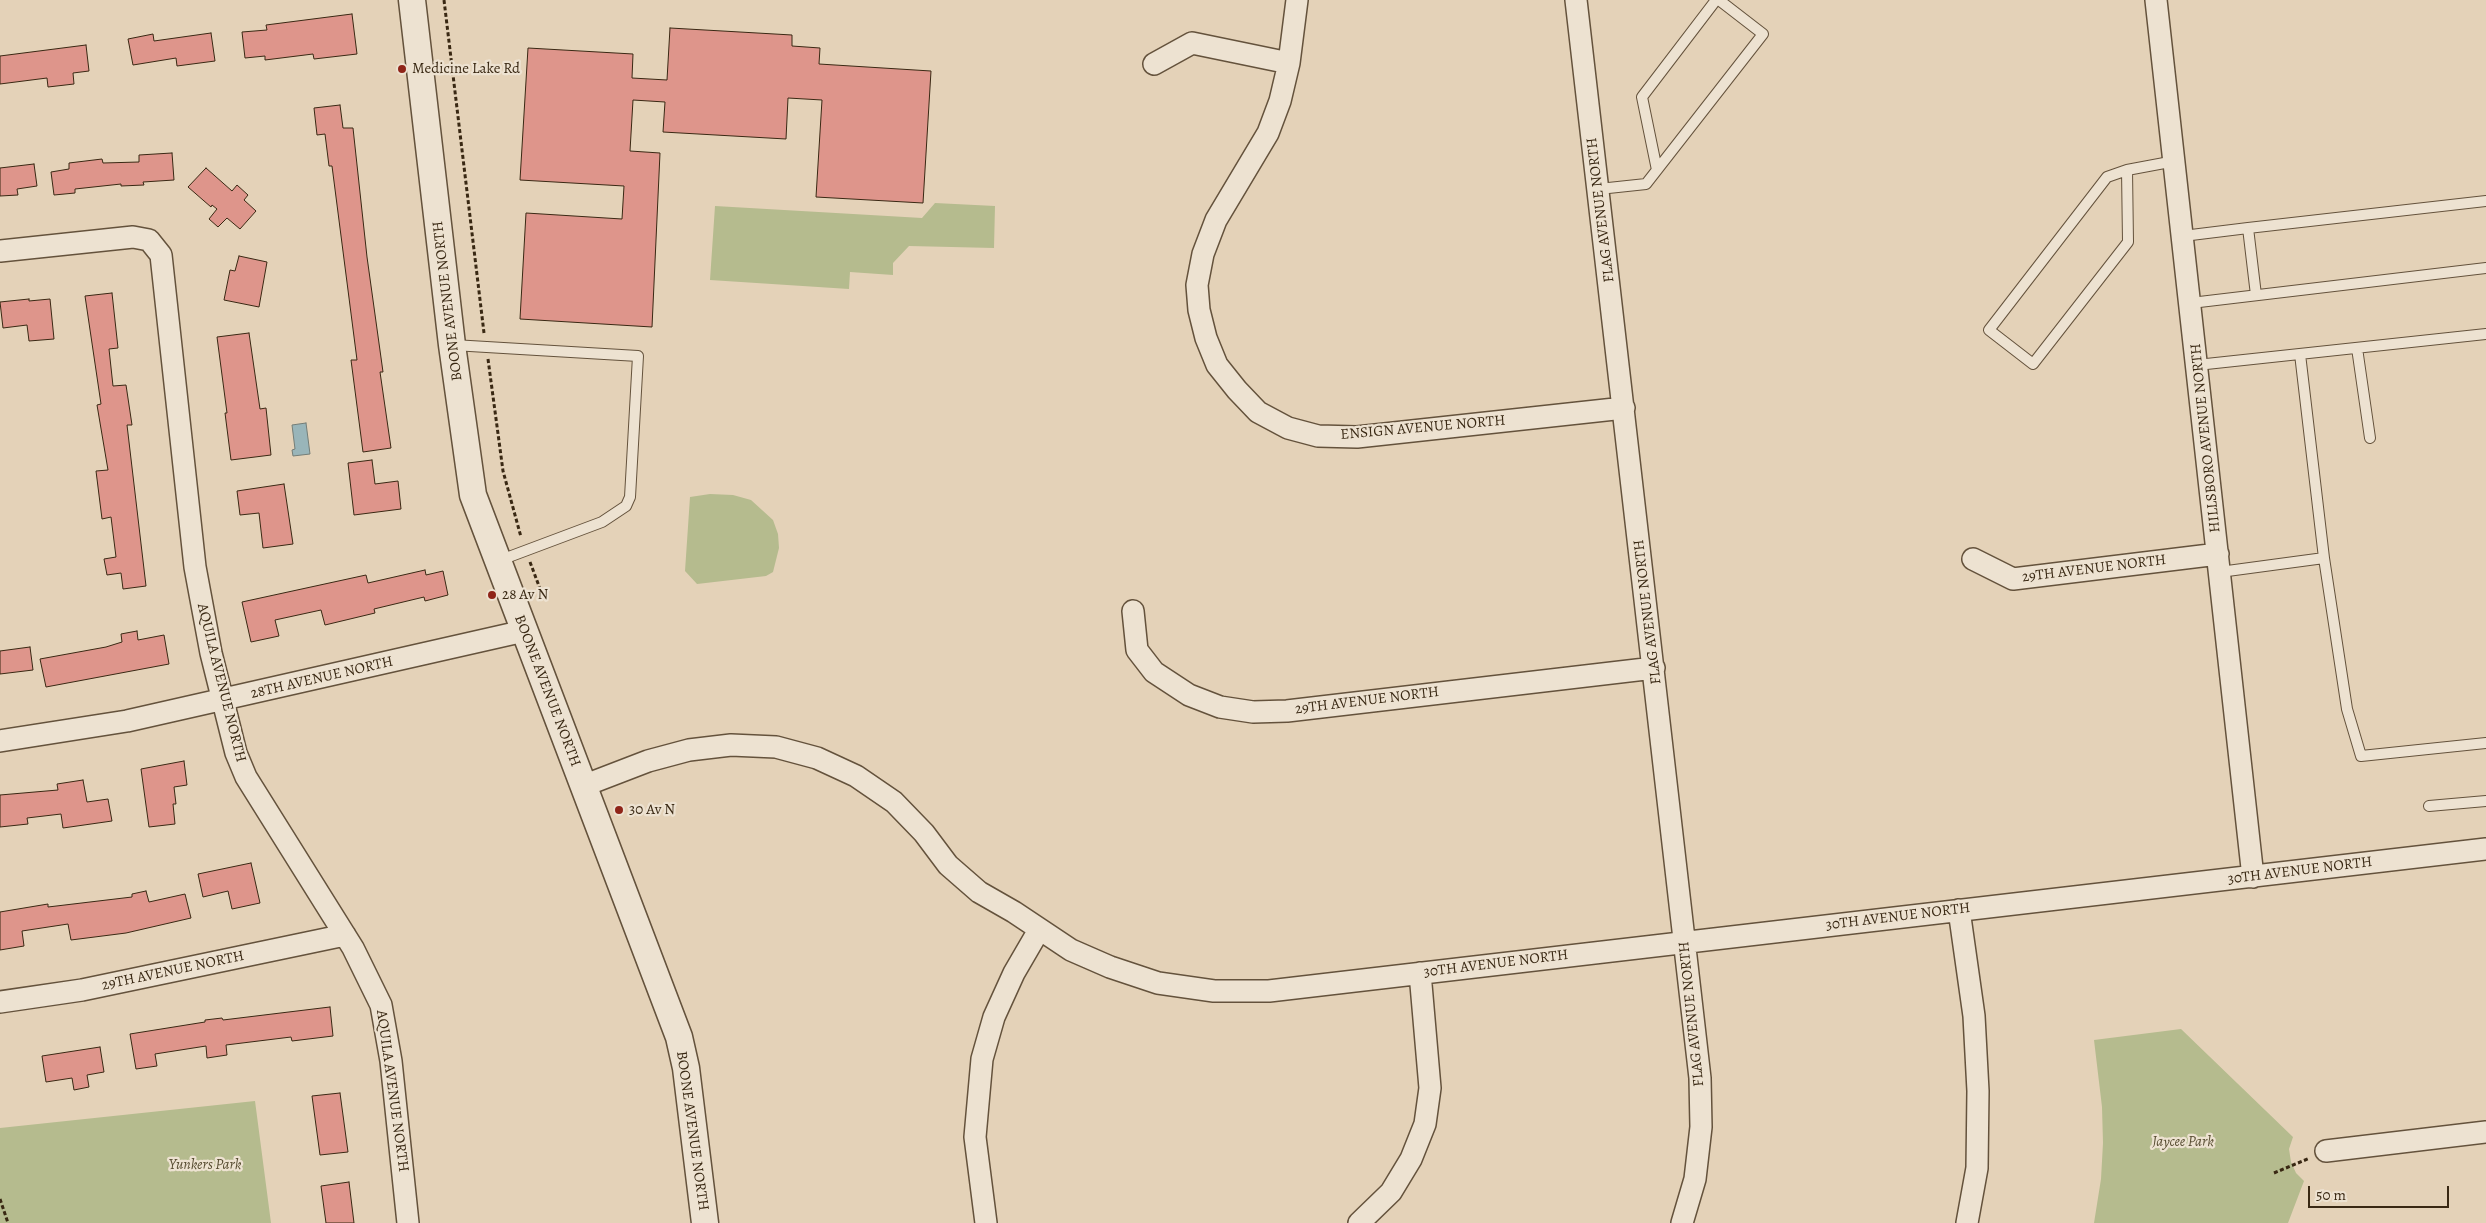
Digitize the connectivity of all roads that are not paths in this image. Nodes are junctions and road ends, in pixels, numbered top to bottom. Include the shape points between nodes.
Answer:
1 (412, 0) edge
2 (1297, 0) edge
3 (1576, 0) edge
4 (1718, 0) edge
5 (2156, 0) edge
6 (1290, 63) junction
7 (1154, 64) dead end
8 (2175, 161) junction
9 (1657, 170) junction
10 (2127, 170) junction
11 (1599, 189) junction
12 (2486, 201) edge
13 (2248, 228) junction
14 (2184, 236) junction
15 (0, 251) edge
16 (2486, 268) edge
17 (2256, 295) junction
18 (2191, 303) junction
19 (2486, 334) edge
20 (452, 345) junction
21 (2357, 348) junction
22 (2300, 354) junction
23 (2198, 365) junction
24 (1624, 408) junction
25 (2370, 438) dead end
26 (2324, 558) junction
27 (1974, 559) dead end
28 (497, 562) junction
29 (2219, 563) junction
30 (1133, 611) dead end
31 (524, 631) junction
32 (1654, 668) junction
33 (224, 701) junction
34 (0, 742) edge
35 (2486, 743) edge
36 (583, 786) junction
37 (2486, 801) edge
38 (2429, 806) dead end
39 (2486, 849) edge
40 (2253, 877) junction
41 (1959, 910) junction
42 (1039, 930) junction
43 (345, 934) junction
44 (1685, 942) junction
45 (1420, 973) junction
46 (0, 1002) edge
47 (2486, 1132) edge
48 (2326, 1150) road end
49 (408, 1223) edge
50 (705, 1223) edge
51 (986, 1223) edge
52 (1359, 1223) edge
53 (1682, 1223) edge
54 (1967, 1223) edge

1 - 20 street, BOONE AVENUE NORTH
2 - 6 street, ENSIGN AVENUE NORTH
3 - 11 street, FLAG AVENUE NORTH
4 - 9 lane via 1642,97
4 - 9 lane via 1763,34
5 - 8 street, HILLSBORO AVENUE NORTH
6 - 7 street via 1192,43
6 - 24 street, ENSIGN AVENUE NORTH via 1268,133 1216,220 1203,254 1197,285 1206,338 1218,365 1258,412 1288,428 1318,436 1357,437
8 - 10 lane
8 - 14 street, HILLSBORO AVENUE NORTH
9 - 11 lane via 1646,184
10 - 10 lane via 2107,177 1989,330 2033,364 2128,242
11 - 24 street, FLAG AVENUE NORTH
12 - 13 lane
13 - 14 lane
13 - 17 lane
14 - 18 street, HILLSBORO AVENUE NORTH
15 - 33 street, AQUILA AVENUE NORTH via 133,237 148,240 161,255 195,566
16 - 17 lane
17 - 18 lane
18 - 23 street, HILLSBORO AVENUE NORTH
19 - 21 lane
20 - 28 street, BOONE AVENUE NORTH via 473,495
20 - 28 lane via 638,356 630,497 626,506 602,522
21 - 22 lane
21 - 25 lane
22 - 23 lane
22 - 26 lane
23 - 29 street, HILLSBORO AVENUE NORTH
24 - 32 street, FLAG AVENUE NORTH
26 - 29 lane
26 - 35 lane via 2347,709 2362,756
27 - 29 street, 29TH AVENUE NORTH via 2013,579
28 - 31 street, BOONE AVENUE NORTH
29 - 40 street, HILLSBORO AVENUE NORTH
30 - 32 street, 29TH AVENUE NORTH via 1137,650 1154,672 1189,695 1220,707 1253,712 1287,711
31 - 33 street, 28TH AVENUE NORTH
31 - 36 street, BOONE AVENUE NORTH
32 - 44 street, FLAG AVENUE NORTH
33 - 34 street, 28TH AVENUE NORTH
33 - 43 street, AQUILA AVENUE NORTH via 236,753 246,777
36 - 42 street, 30TH AVENUE NORTH via 648,761 689,750 731,745 776,747 818,758 856,776 894,802 924,833 948,865 979,892
36 - 50 street, BOONE AVENUE NORTH via 679,1036 686,1068
37 - 38 lane
39 - 40 street, 30TH AVENUE NORTH
40 - 41 street, 30TH AVENUE NORTH
41 - 44 street, 30TH AVENUE NORTH
41 - 54 street via 1974,1016 1978,1091 1977,1168
42 - 45 street, 30TH AVENUE NORTH via 1071,950 1110,967 1158,983 1214,991 1269,991
42 - 51 street via 994,1017 982,1059 975,1137
43 - 46 street, 29TH AVENUE NORTH via 82,990
43 - 49 street, AQUILA AVENUE NORTH via 369,975 381,1005 391,1061
44 - 45 street, 30TH AVENUE NORTH
44 - 53 street, FLAG AVENUE NORTH via 1700,1078 1701,1127 1694,1178
45 - 52 street via 1430,1088 1425,1124 1391,1192
47 - 48 street

